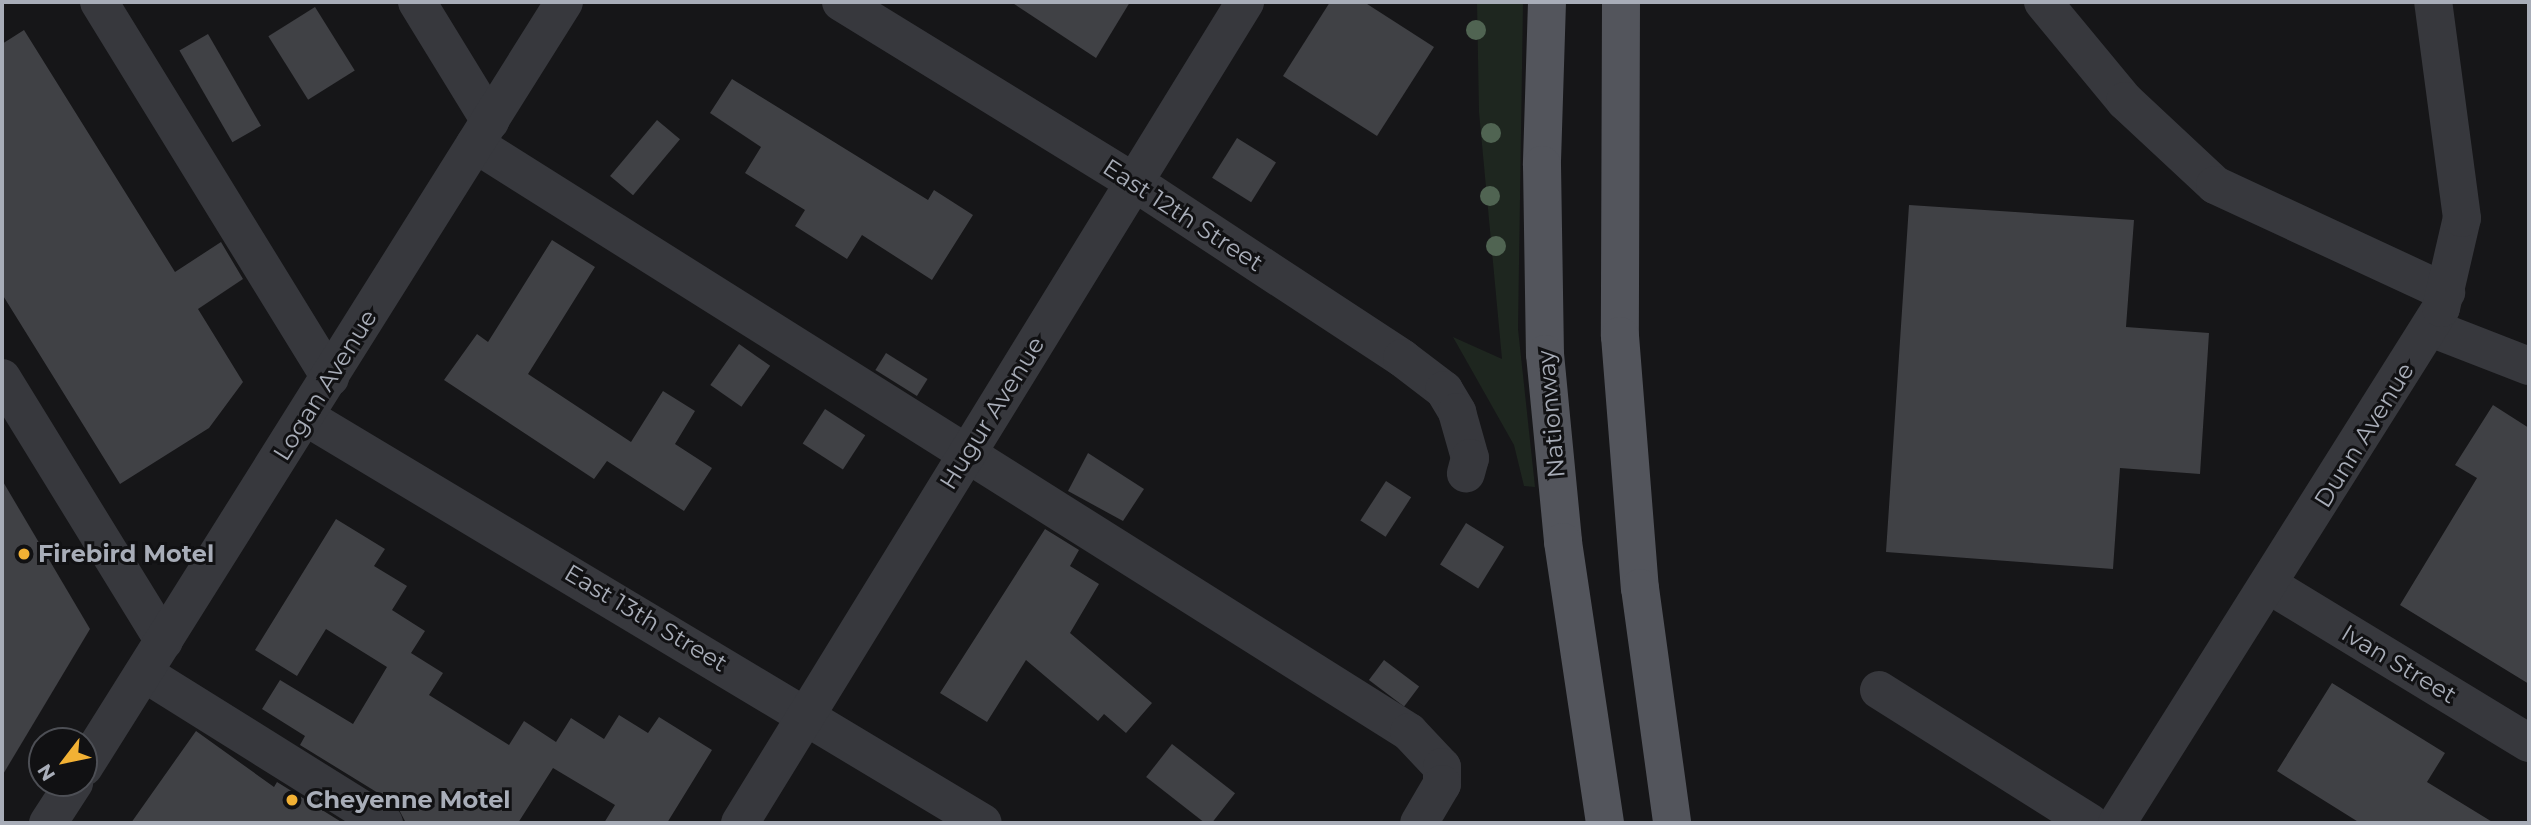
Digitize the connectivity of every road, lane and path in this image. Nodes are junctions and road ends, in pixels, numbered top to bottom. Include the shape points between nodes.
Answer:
1 (99, 2) edge
2 (417, 2) edge
3 (564, 2) edge
4 (841, 2) edge
5 (1245, 2) edge
6 (1547, 2) edge
7 (1621, 2) edge
8 (2043, 2) edge
9 (2433, 2) edge
10 (483, 132) junction
11 (1134, 182) junction
12 (2446, 292) junction
13 (2431, 328) junction
14 (2529, 366) edge
15 (2, 378) edge
16 (330, 378) junction
17 (306, 417) junction
18 (967, 454) junction
19 (1466, 473) dead end
20 (2269, 585) junction
21 (164, 641) junction
22 (144, 673) junction
23 (1879, 690) dead end
24 (807, 714) junction
25 (2529, 743) edge
26 (98, 745) edge
27 (65, 797) edge
28 (48, 823) edge
29 (384, 823) edge
30 (740, 823) edge
31 (983, 823) edge
32 (1419, 823) edge
33 (1605, 823) edge
34 (1672, 823) edge
35 (2090, 823) edge
36 (2117, 823) edge

1 - 16 street
2 - 10 street
3 - 10 street, Logan Avenue
4 - 11 street, East 12th Street
5 - 11 street, Hugur Avenue
6 - 33 main road, Nationway via 1542,165 1545,354 1563,541
7 - 34 main road via 1621,349 1640,588
8 - 12 street via 2125,101 2215,186
9 - 12 street, Dunn Avenue via 2462,218
10 - 16 street, Logan Avenue
10 - 18 street
11 - 18 street, Hugur Avenue
11 - 19 street, East 12th Street via 1444,390 1457,412 1469,458
12 - 13 street, Dunn Avenue
13 - 14 street
13 - 20 street, Dunn Avenue
15 - 21 street
16 - 17 street, Logan Avenue
17 - 21 street, Logan Avenue
17 - 24 street, East 13th Street
18 - 24 street, Hugur Avenue
18 - 32 street via 1432,750 1442,767 1442,785
20 - 25 street, Ivan Street
20 - 36 street, Dunn Avenue
21 - 22 street, Logan Avenue
22 - 26 street, Logan Avenue
22 - 29 street
23 - 35 street
24 - 30 street, Hugur Avenue
24 - 31 street, East 13th Street
27 - 28 street

